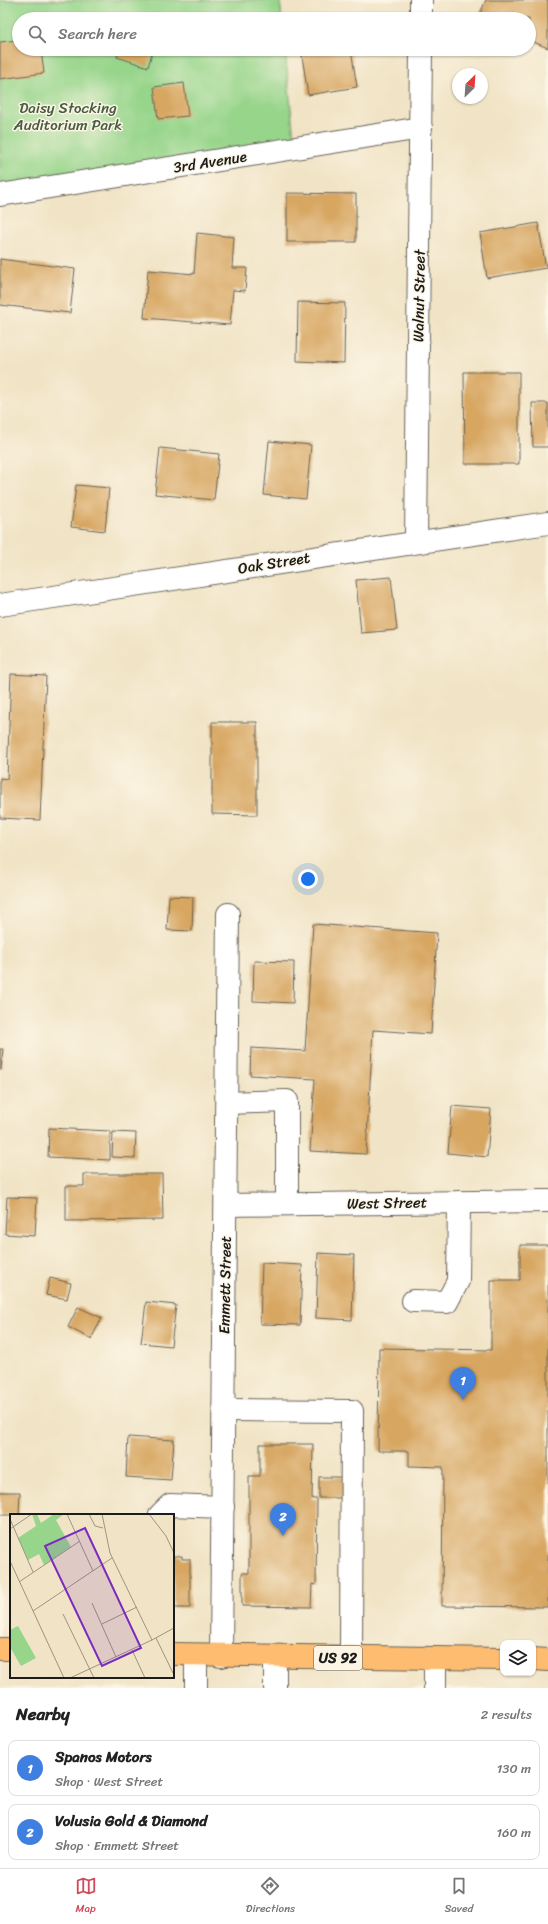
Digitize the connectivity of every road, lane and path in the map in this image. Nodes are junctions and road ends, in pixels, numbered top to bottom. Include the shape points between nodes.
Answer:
1 (421, 0) edge
2 (421, 12) edge
3 (421, 56) edge
4 (421, 128) junction
5 (0, 195) edge
6 (548, 522) edge
7 (416, 542) junction
8 (0, 605) edge
9 (228, 914) dead end
10 (227, 1103) junction
11 (548, 1201) edge
12 (459, 1202) junction
13 (287, 1204) junction
14 (226, 1205) junction
15 (413, 1301) dead end
16 (224, 1410) junction
17 (223, 1507) junction
18 (161, 1514) edge
19 (174, 1654) edge
20 (196, 1655) junction
21 (221, 1656) junction
22 (275, 1657) junction
23 (351, 1658) junction
24 (435, 1659) junction
25 (500, 1659) edge
26 (536, 1660) edge
27 (548, 1660) edge
28 (196, 1688) edge
29 (275, 1688) edge
30 (435, 1688) edge

1 - 2 street
3 - 4 street, Walnut Street
4 - 5 street, 3rd Avenue
4 - 7 street, Walnut Street
6 - 7 street, Oak Street
7 - 8 street, Oak Street
9 - 10 street, Emmett Street
10 - 13 street via 287,1101
10 - 14 street, Emmett Street
11 - 12 street, West Street
12 - 13 street, West Street
12 - 15 street via 458,1281 446,1302
13 - 14 street, West Street
14 - 16 street, Emmett Street
16 - 17 street, Emmett Street
16 - 23 street via 352,1411
17 - 18 street via 170,1505
17 - 21 street, Emmett Street
19 - 20 main road, US 92
20 - 21 main road, US 92
20 - 28 street
21 - 22 main road, US 92
22 - 23 main road, US 92
22 - 29 street
23 - 24 main road, US 92
24 - 25 main road, US 92
24 - 30 street
26 - 27 main road

